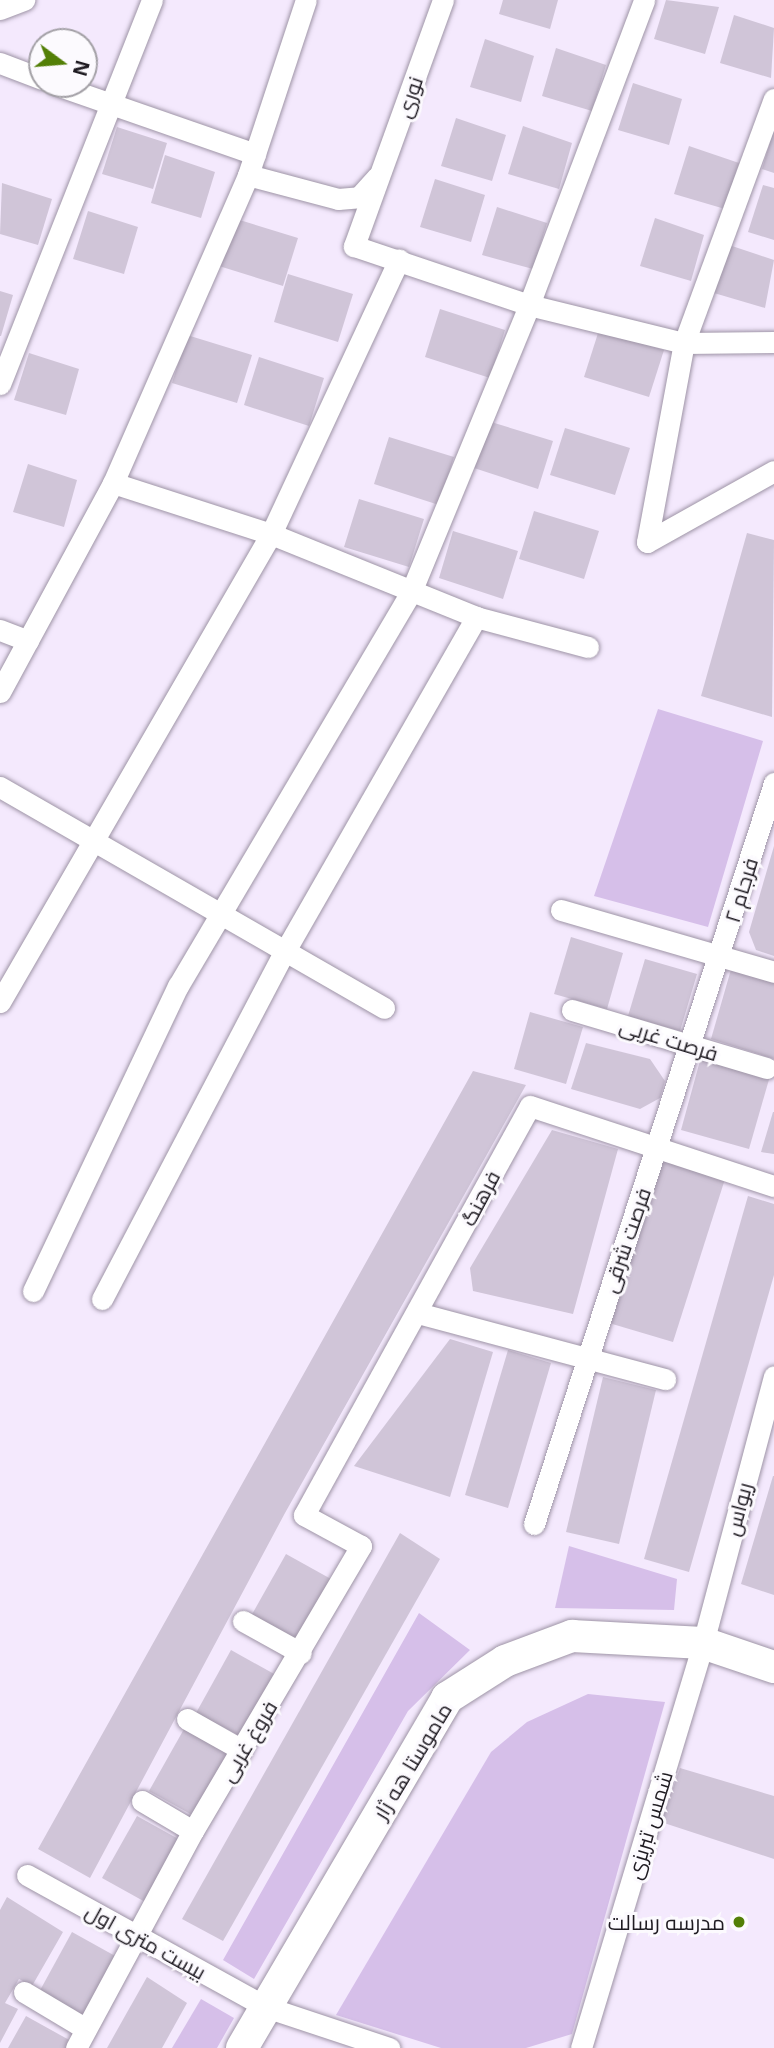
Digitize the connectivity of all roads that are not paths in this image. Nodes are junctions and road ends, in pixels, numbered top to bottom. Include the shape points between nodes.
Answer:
1 (24, 0) edge
2 (152, 0) edge
3 (306, 0) edge
4 (443, 0) edge
5 (644, 0) edge
6 (0, 9) edge
7 (0, 63) edge
8 (28, 74) edge
9 (90, 98) edge
10 (774, 99) edge
11 (108, 105) junction
12 (255, 154) junction
13 (383, 171) junction
14 (248, 175) junction
15 (399, 259) junction
16 (529, 305) junction
17 (774, 342) edge
18 (684, 343) junction
19 (0, 384) edge
20 (774, 471) edge
21 (113, 483) junction
22 (271, 534) junction
23 (411, 592) junction
24 (476, 617) junction
25 (0, 630) edge
26 (29, 641) junction
27 (588, 647) dead end
28 (0, 692) edge
29 (774, 783) edge
30 (0, 788) edge
31 (92, 840) junction
32 (561, 910) dead end
33 (219, 913) junction
34 (285, 951) junction
35 (721, 956) junction
36 (774, 972) edge
37 (0, 1002) edge
38 (384, 1008) dead end
39 (572, 1010) dead end
40 (691, 1047) junction
41 (767, 1068) dead end
42 (657, 1147) junction
43 (774, 1186) edge
44 (33, 1291) dead end
45 (102, 1299) dead end
46 (418, 1313) junction
47 (585, 1358) junction
48 (774, 1376) edge
49 (664, 1379) dead end
50 (770, 1400) edge
51 (534, 1524) dead end
52 (361, 1546) joint
53 (243, 1621) dead end
54 (704, 1643) junction
55 (301, 1653) junction
56 (774, 1667) edge
57 (187, 1719) dead end
58 (242, 1750) junction
59 (142, 1801) dead end
60 (193, 1831) junction
61 (27, 1875) dead end
62 (136, 1936) junction
63 (24, 1992) dead end
64 (266, 2007) junction
65 (86, 2029) junction
66 (76, 2048) edge
67 (243, 2048) edge
68 (389, 2048) edge
69 (582, 2048) edge

1 - 6 street
2 - 11 street
3 - 12 street
4 - 13 street, نوری
5 - 16 street
7 - 8 street
9 - 11 street
10 - 18 street
11 - 12 street
11 - 19 street
12 - 14 street
13 - 14 street via 359,197 338,199
13 - 15 street, نوری via 354,246
14 - 21 street
15 - 16 street
15 - 22 street
16 - 18 street
16 - 23 street
17 - 18 street
18 - 20 street via 648,542
21 - 22 street
21 - 26 street
22 - 23 street
22 - 31 street
23 - 24 street
23 - 33 street
24 - 27 street
24 - 34 street
25 - 26 street
26 - 28 street
29 - 35 street, فرجام ۲
30 - 31 street
31 - 33 street
31 - 37 street
32 - 35 street
33 - 34 street
33 - 44 street
34 - 38 street
34 - 45 street
35 - 36 street
35 - 40 street, فرصت شرقی
39 - 40 street, فرصت غربی
40 - 41 street, فرصت غربی
40 - 42 street, فرصت شرقی
42 - 43 street, فرهنگ
42 - 46 street, فرهنگ via 530,1106
42 - 47 street, فرصت شرقی
46 - 47 street
46 - 52 street, فرهنگ via 304,1515
47 - 49 street
47 - 51 street, فرصت شرقی
48 - 50 street, ریواس
50 - 54 street, ریواس
52 - 55 street, فروغ غربی
53 - 55 street
54 - 56 main road, ماموستا هه ژار
54 - 64 main road, ماموستا هه ژار via 572,1636 505,1661 447,1698
54 - 69 street, شمس تبریزی
55 - 58 street, فروغ غربی
57 - 58 street
58 - 60 street, فروغ غربی
59 - 60 street
60 - 62 street, فروغ غربی
61 - 62 street, بیست متری اول
62 - 64 street, بیست متری اول
62 - 65 street, فروغ غربی
63 - 65 street
64 - 67 main road, ماموستا هه ژار
64 - 68 street, بیست متری اول
65 - 66 street, فروغ غربی

